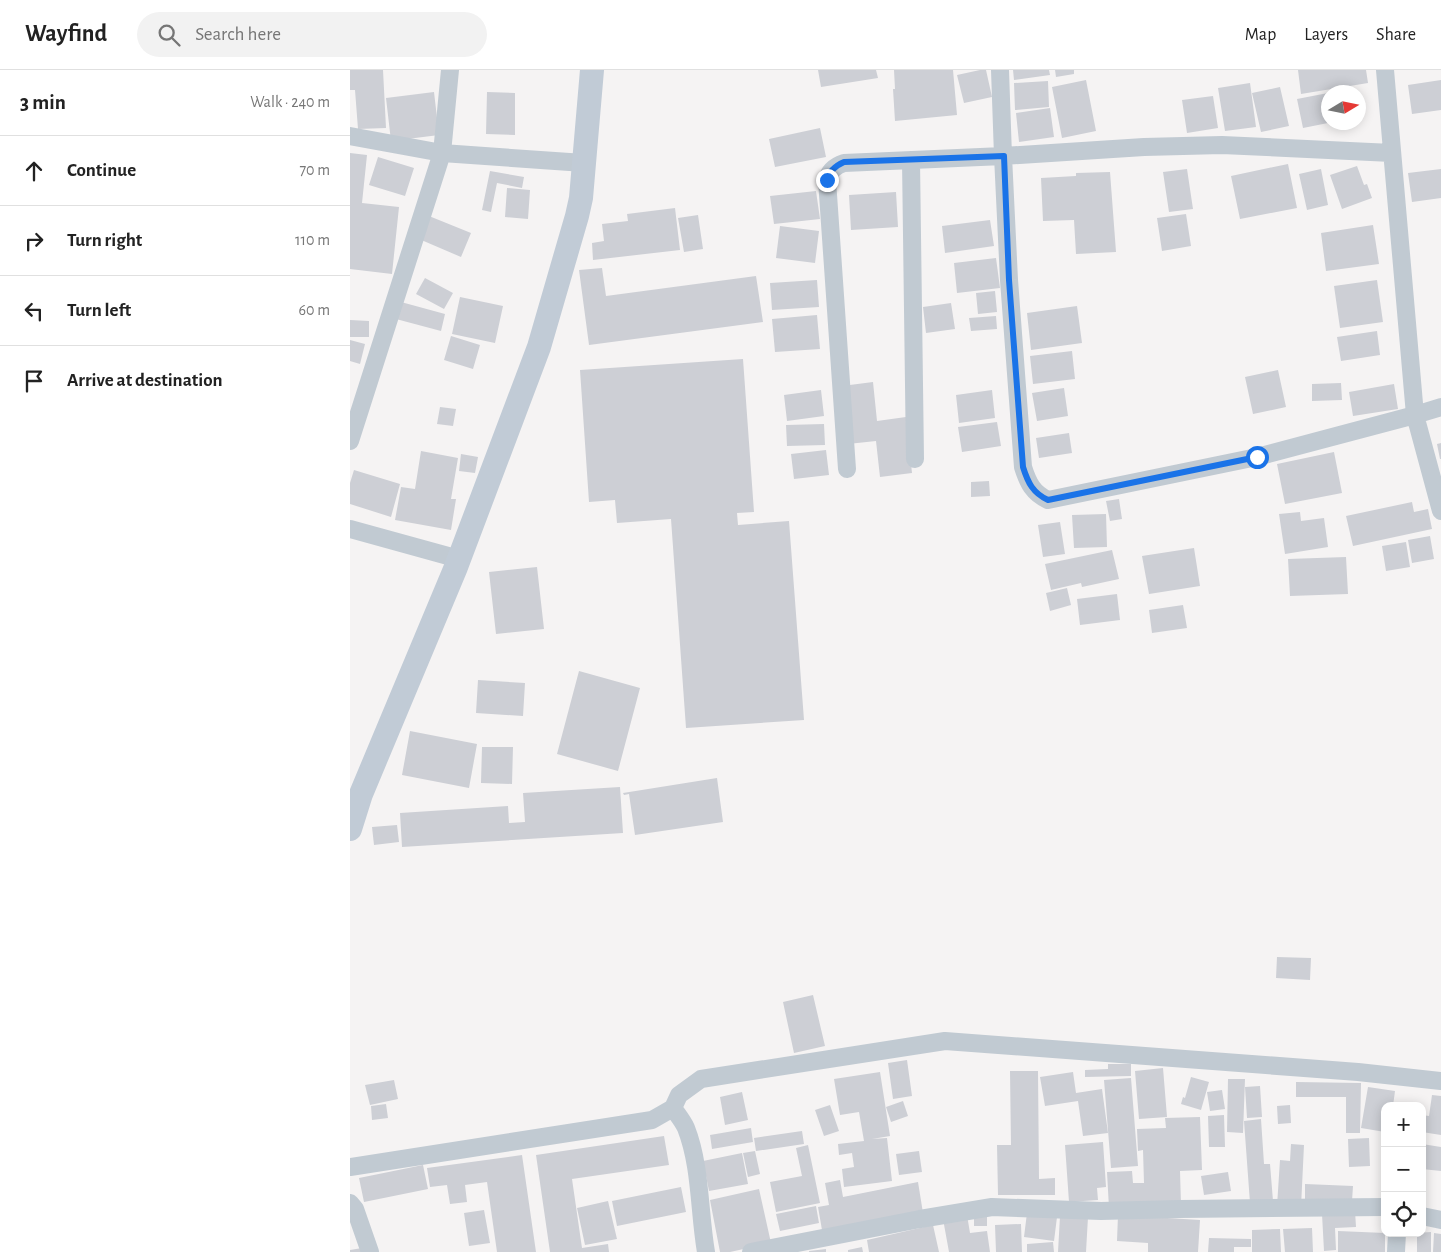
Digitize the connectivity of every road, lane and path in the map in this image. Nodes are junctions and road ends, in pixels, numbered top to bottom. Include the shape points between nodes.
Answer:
1 (450, 70) edge
2 (592, 70) edge
3 (1000, 70) edge
4 (1385, 70) edge
5 (350, 136) edge
6 (1392, 152) junction
7 (442, 154) junction
8 (1004, 156) junction
9 (911, 160) junction
10 (584, 163) junction
11 (1441, 407) edge
12 (1415, 415) junction
13 (350, 441) edge
14 (915, 459) dead end
15 (847, 469) dead end
16 (1441, 511) edge
17 (350, 529) edge
18 (458, 559) junction
19 (350, 829) edge
20 (1441, 1081) edge
21 (673, 1108) junction
22 (350, 1167) edge
23 (350, 1203) edge
24 (1381, 1207) edge
25 (1426, 1217) edge
26 (1441, 1220) edge
27 (1397, 1237) edge
28 (829, 1245) edge
29 (370, 1252) edge
30 (706, 1252) edge
31 (751, 1252) edge
32 (1396, 1252) edge

1 - 7 street
2 - 10 street
3 - 8 street
4 - 6 street
5 - 7 street
6 - 8 street via 1222,146 1144,147
6 - 12 street
7 - 10 street
7 - 13 street
8 - 9 street
8 - 12 street via 1009,280 1023,467 1029,484 1039,496 1048,500 1257,457
9 - 14 street
9 - 15 street via 844,162 832,170 827,180
10 - 18 street via 577,216 540,347
11 - 12 street
12 - 16 street
17 - 18 street
18 - 19 street via 361,794
20 - 21 street via 945,1041 701,1079 679,1094
21 - 22 street via 652,1120
21 - 30 street via 686,1127 695,1164
23 - 29 street
24 - 28 street via 1101,1211 992,1207 920,1219
25 - 26 street
27 - 32 street
28 - 31 street

